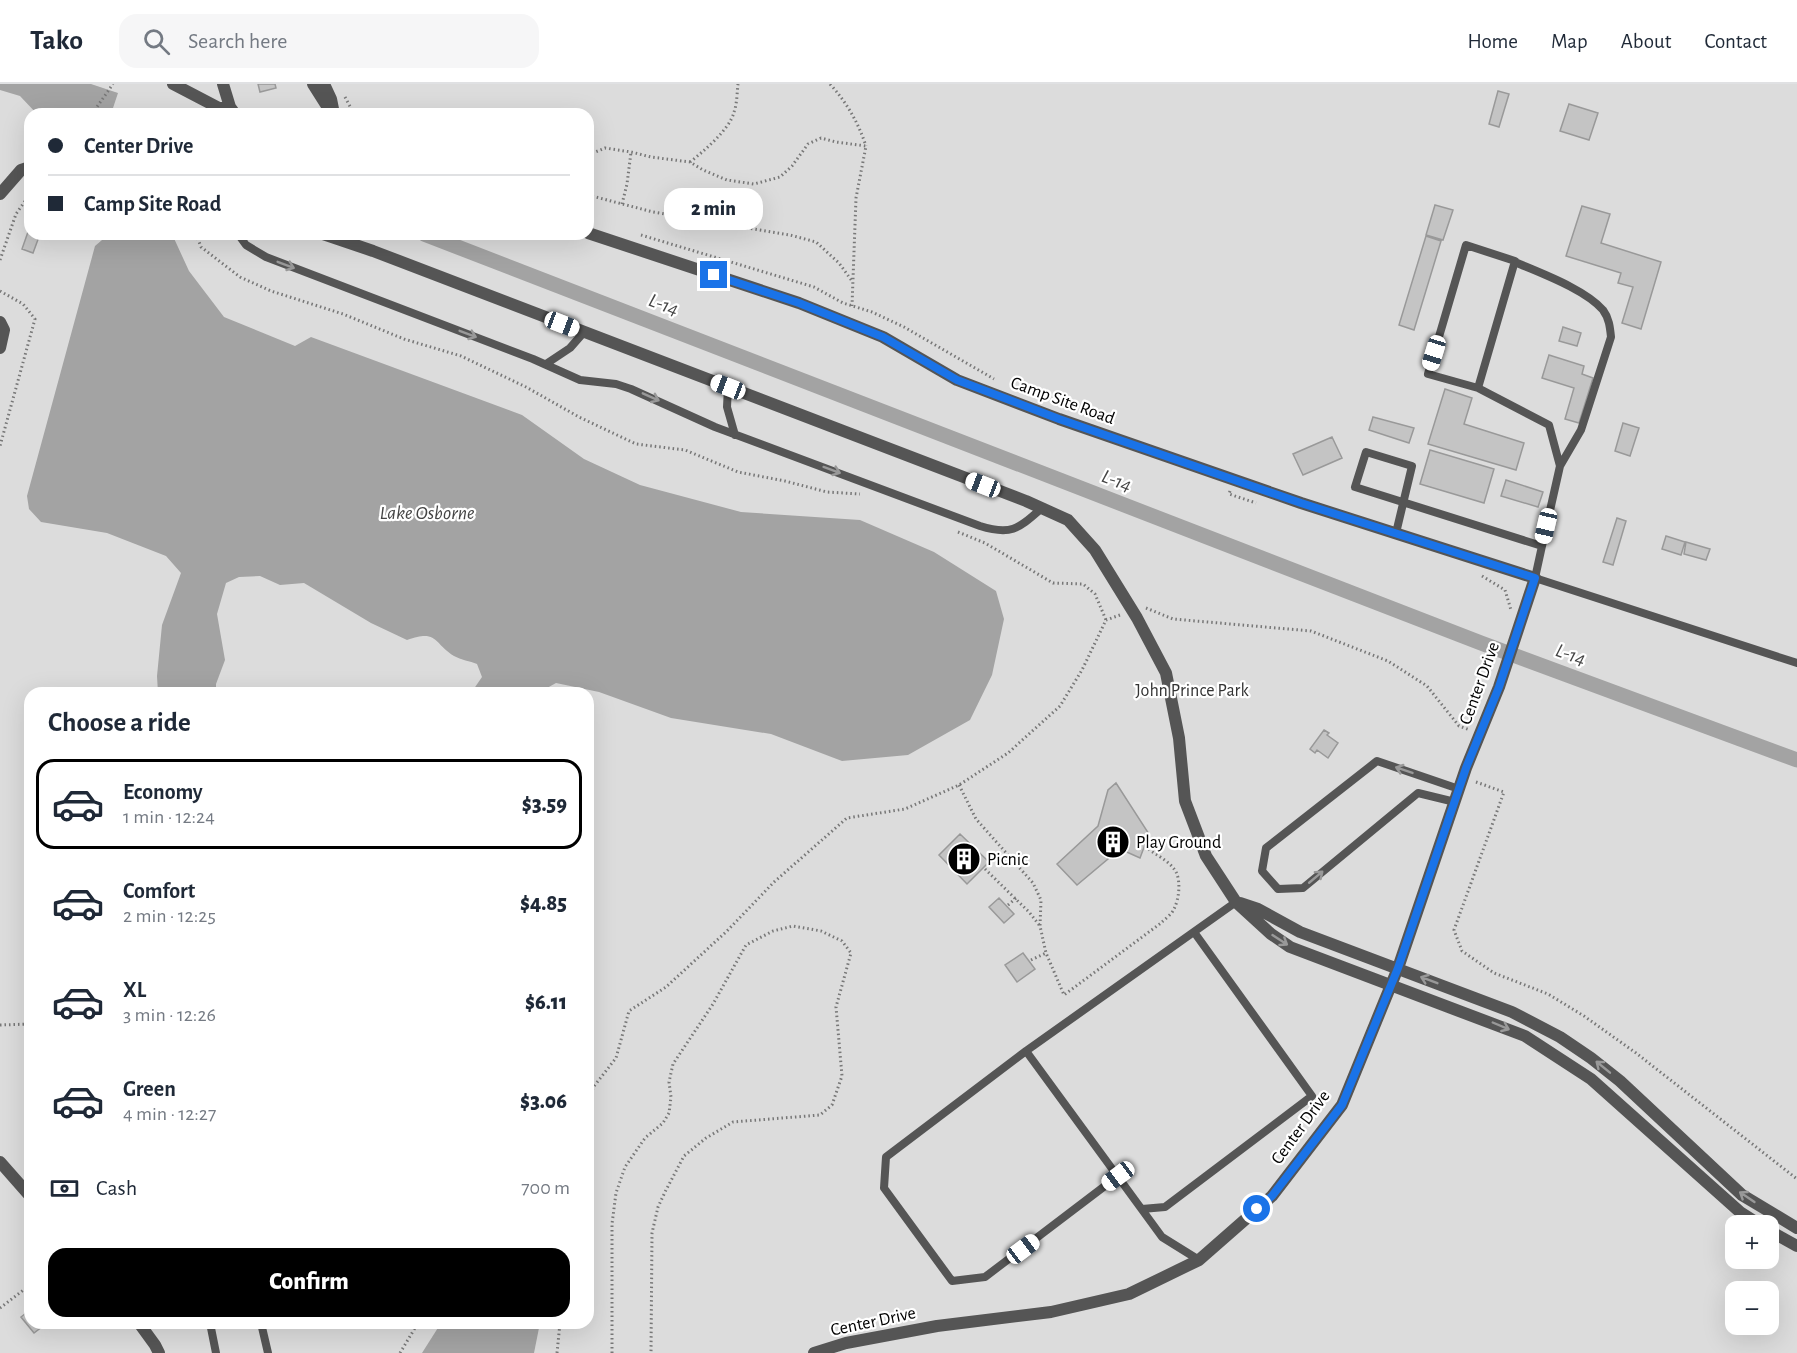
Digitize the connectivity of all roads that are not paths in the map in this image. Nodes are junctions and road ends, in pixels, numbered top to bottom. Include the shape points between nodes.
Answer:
1 (173, 84) edge
2 (223, 84) edge
3 (313, 84) edge
4 (324, 84) edge
5 (219, 108) edge
6 (231, 108) edge
7 (329, 108) edge
8 (332, 108) edge
9 (24, 169) edge
10 (0, 194) edge
11 (594, 235) edge
12 (242, 240) edge
13 (339, 240) edge
14 (1515, 261) junction
15 (0, 322) edge
16 (584, 332) junction
17 (0, 348) edge
18 (546, 364) junction
19 (728, 387) junction
20 (1478, 388) junction
21 (735, 435) junction
22 (1560, 466) junction
23 (1403, 502) junction
24 (1042, 508) junction
25 (1396, 533) junction
26 (1542, 546) junction
27 (1535, 578) junction
28 (1797, 663) edge
29 (1461, 783) junction
30 (1455, 802) junction
31 (1236, 902) junction
32 (1194, 932) junction
33 (1398, 968) junction
34 (1391, 985) junction
35 (1026, 1051) junction
36 (1670, 1127) junction
37 (1658, 1140) junction
38 (0, 1162) edge
39 (1118, 1176) junction
40 (24, 1189) edge
41 (1142, 1209) junction
42 (1745, 1215) edge
43 (1797, 1228) edge
44 (1779, 1236) edge
45 (1797, 1246) edge
46 (1198, 1260) junction
47 (146, 1329) edge
48 (211, 1329) edge
49 (262, 1329) edge
50 (159, 1353) edge
51 (216, 1353) edge
52 (268, 1353) edge
53 (814, 1353) edge

1 - 5 street
2 - 6 street
3 - 7 street
4 - 8 street
9 - 10 street
11 - 25 street, Camp Site Road via 799,303 883,337 957,380 1059,419
12 -> 18 lane via 266,257
13 - 16 street
14 - 20 lane
14 - 20 lane via 1466,245 1428,374
14 - 22 lane via 1579,292 1602,309 1609,321 1611,337 1581,430
15 - 17 street via 4,330
16 - 18 lane via 570,348
16 - 19 street
18 -> 21 lane via 580,380 631,389
19 - 21 lane via 727,407
19 - 24 street
20 - 22 lane via 1549,425
21 -> 24 lane via 994,530 1019,528
22 - 26 lane
23 - 23 lane via 1412,466 1366,452 1355,487
23 - 25 lane
23 - 26 lane
24 - 31 street via 1068,520 1088,542 1166,673 1179,738 1185,801 1206,856
25 - 27 street, Camp Site Road
26 - 27 lane
27 - 28 lane
27 - 29 street, Center Drive via 1499,687
29 - 30 street, Center Drive
29 -> 30 lane via 1377,761 1266,848 1262,871 1278,889 1303,888 1418,793
30 - 33 street, Center Drive
31 - 32 lane
31 - 33 street via 1258,909 1300,933
31 -> 34 street via 1290,946
32 - 35 lane
32 - 41 lane via 1312,1096 1165,1207
33 - 34 street, Center Drive
36 -> 33 street via 1620,1081 1560,1037 1512,1012
34 -> 37 street via 1525,1036 1591,1079
34 - 46 street, Center Drive via 1342,1105 1272,1196
35 - 39 lane
35 - 39 lane via 885,1157 885,1188 946,1274 952,1281 985,1278
36 - 37 street
43 -> 36 street via 1742,1195
37 - 42 street
38 - 40 street
39 - 41 lane
41 - 46 lane via 1162,1237
44 - 45 street
46 - 53 street, Center Drive via 1129,1294 1051,1312 937,1326 846,1343
47 - 50 street
48 - 51 lane
49 - 52 lane

